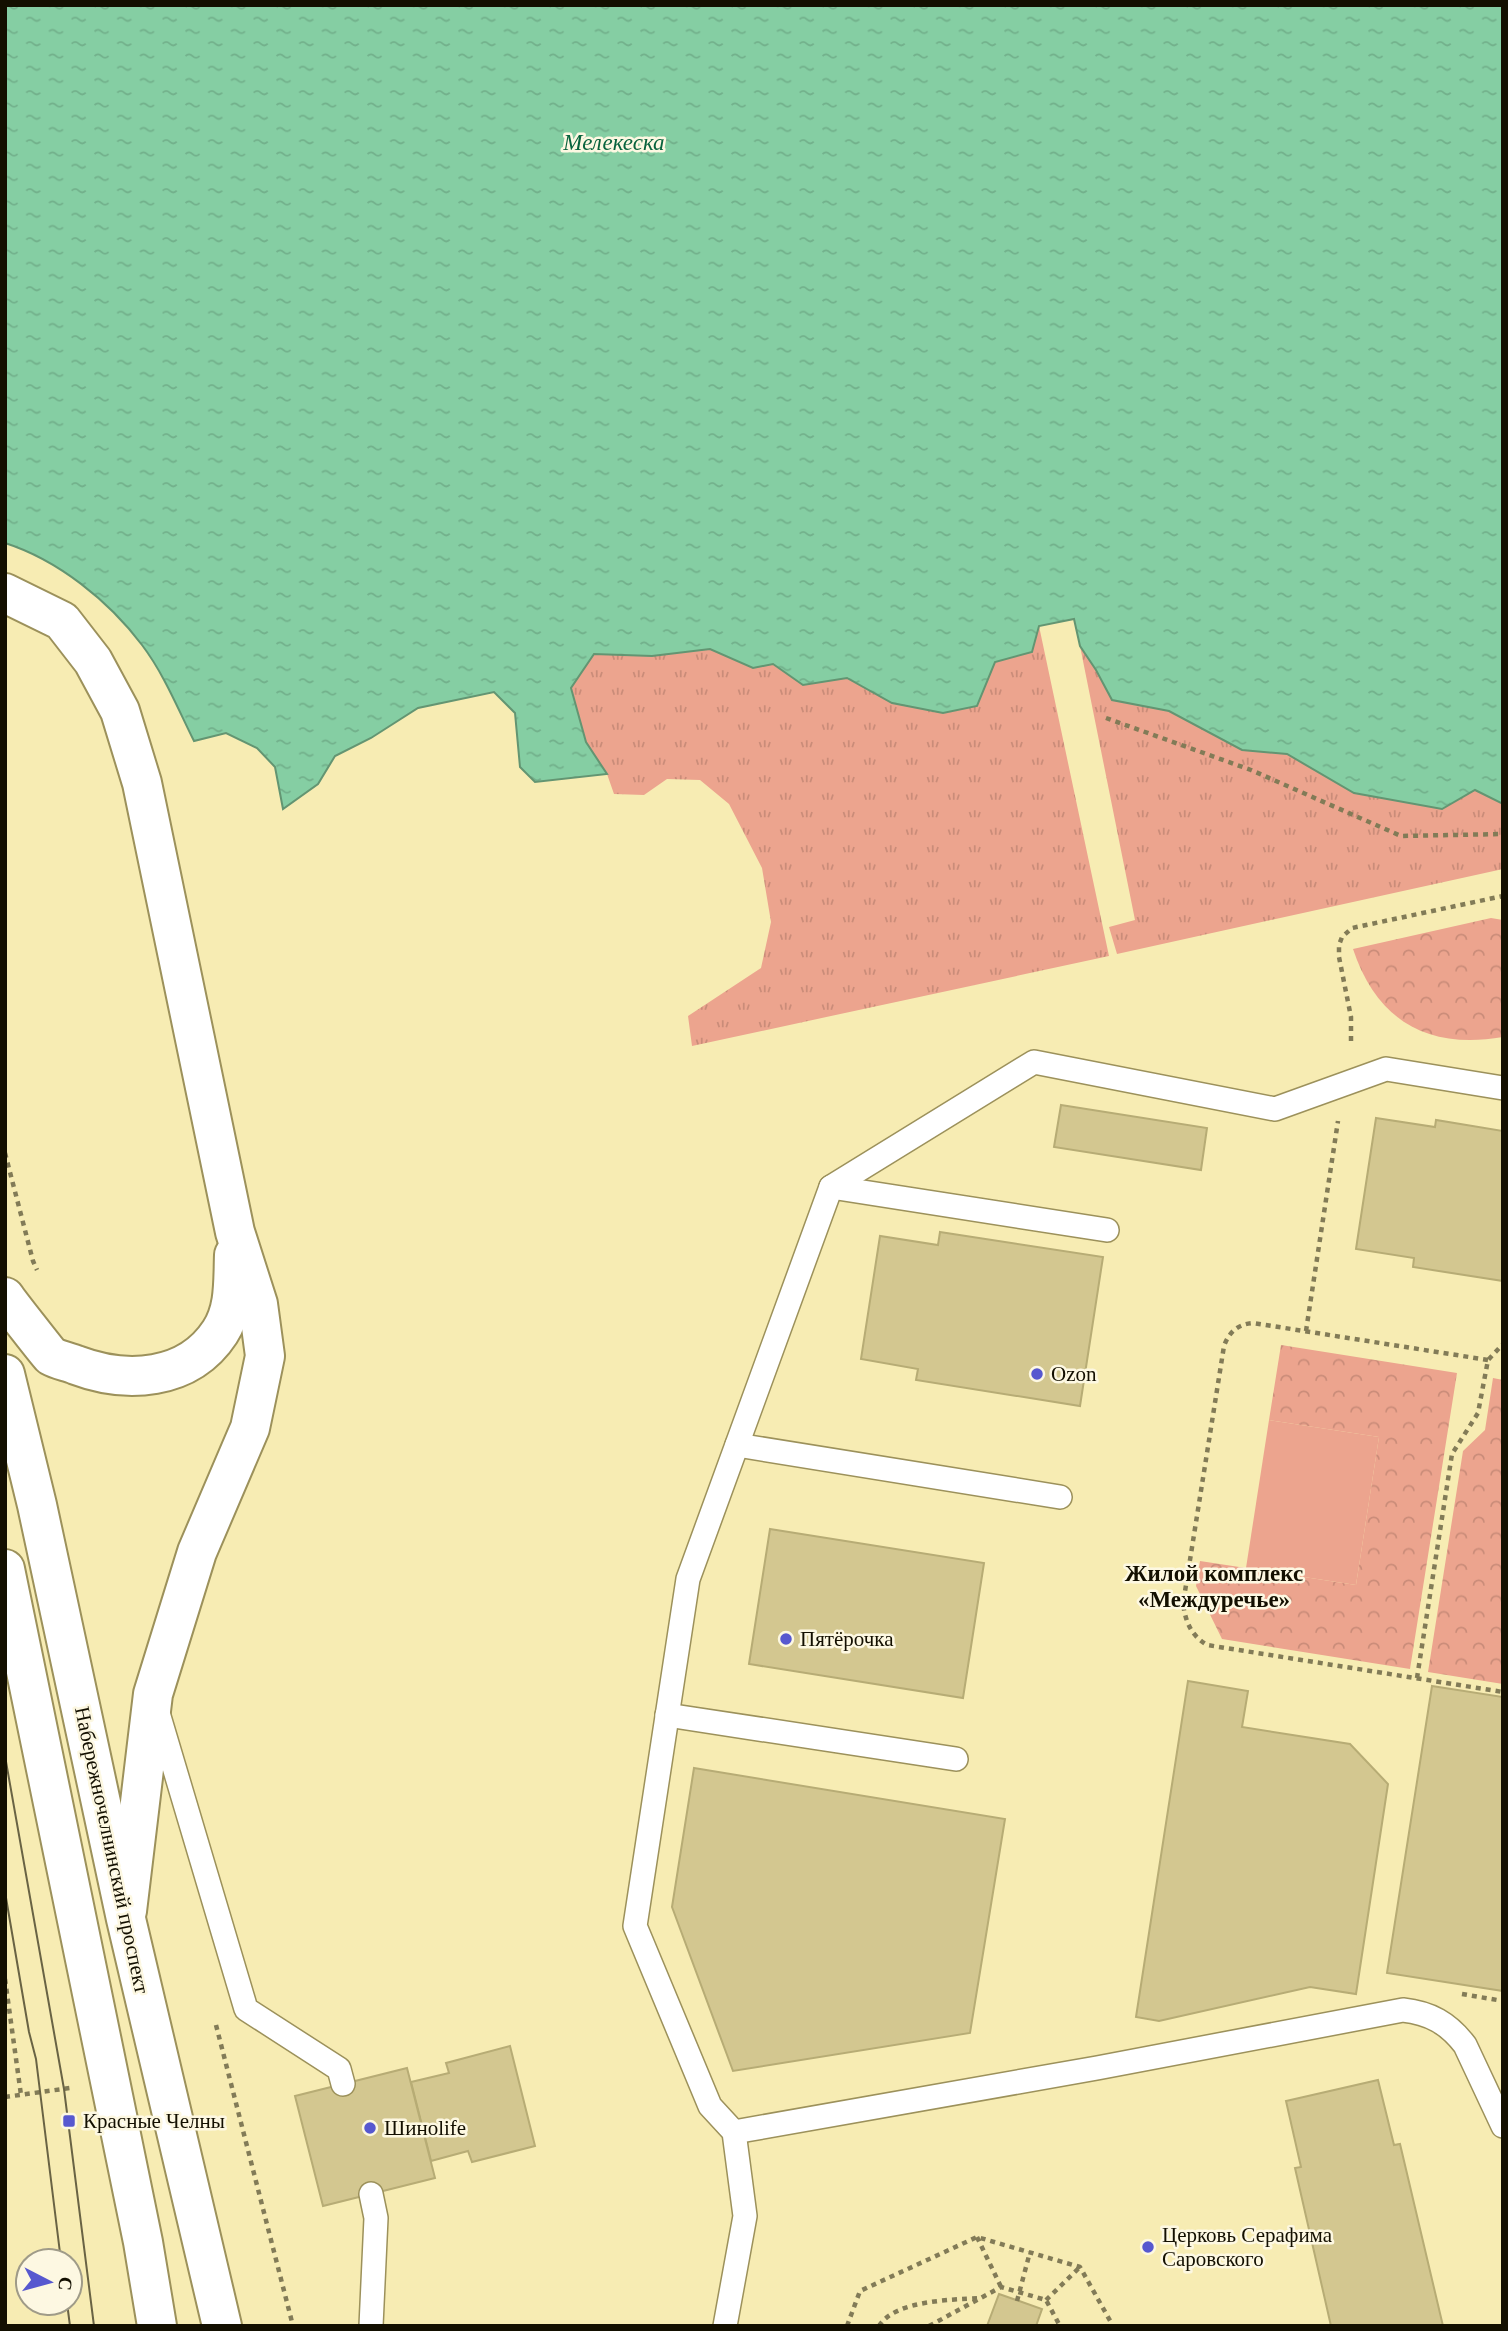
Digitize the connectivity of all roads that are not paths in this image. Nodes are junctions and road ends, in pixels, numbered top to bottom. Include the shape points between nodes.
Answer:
1 (5, 593) edge
2 (1503, 1088) edge
3 (831, 1188) junction
4 (1107, 1230) dead end
5 (235, 1232) junction
6 (5, 1297) edge
7 (5, 1374) edge
8 (737, 1445) junction
9 (1060, 1497) dead end
10 (5, 1569) edge
11 (153, 1695) junction
12 (667, 1715) junction
13 (956, 1759) dead end
14 (126, 1919) junction
15 (343, 2084) dead end
16 (1503, 2126) edge
17 (734, 2132) junction
18 (371, 2194) dead end
19 (157, 2326) edge
20 (222, 2326) edge
21 (371, 2326) edge
22 (725, 2326) edge

1 - 5 street via 62,621 93,661 120,711 142,783
2 - 3 lane via 1386,1069 1275,1109 1034,1062
3 - 4 lane
3 - 8 lane
5 - 6 street via 232,1305 221,1331 204,1352 157,1376 86,1369 50,1355
5 - 11 street via 258,1304 265,1356 250,1428 197,1552
7 - 14 street, Набережночелнинский проспект
8 - 9 lane
8 - 12 lane via 688,1579
10 - 19 street
11 - 14 street
11 - 15 lane via 246,2009 339,2069
12 - 13 lane
12 - 17 lane via 635,1926 710,2106
14 - 20 street, Набережночелнинский проспект
16 - 17 lane via 1456,2034 1435,2018 1403,2010
17 - 22 lane via 745,2216
18 - 21 lane via 376,2218

